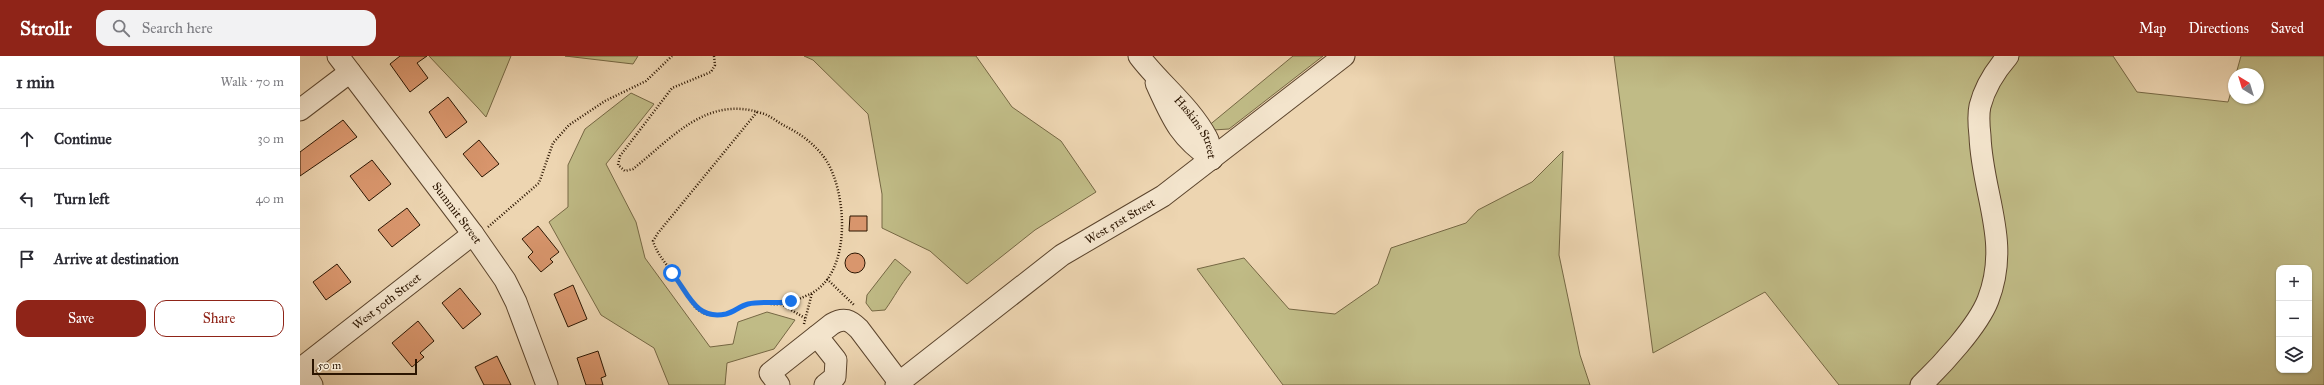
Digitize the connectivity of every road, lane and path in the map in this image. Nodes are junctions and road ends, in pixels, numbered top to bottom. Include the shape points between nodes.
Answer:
1 (672, 56) edge
2 (714, 56) edge
3 (1139, 56) edge
4 (1344, 56) edge
5 (2008, 56) edge
6 (344, 64) edge
7 (300, 110) edge
8 (757, 112) junction
9 (1212, 159) junction
10 (478, 233) junction
11 (812, 293) junction
12 (781, 304) junction
13 (805, 318) junction
14 (814, 338) junction
15 (304, 374) edge
16 (898, 384) edge
17 (547, 385) edge
18 (779, 385) edge
19 (825, 385) edge
20 (1921, 385) edge

1 - 10 path via 646,81 605,100 562,132 553,143 539,183
2 - 8 path via 715,65 711,72 672,88 620,156 618,166 625,171 633,170 703,114 723,109
3 - 9 street, Haskins Street via 1153,75 1172,118 1193,146
4 - 9 street, West 51st Street
5 - 20 street via 1988,83 1980,107 1980,151 1998,248 1996,271 1988,300 1972,325
6 - 7 street
6 - 10 street, Summit Street
8 - 11 path via 803,135 825,159 837,183 843,241 827,279
8 - 12 path via 658,232 654,241 663,261 702,313 718,315 755,303
9 - 16 street, West 51st Street via 1163,196 1062,255
10 - 15 street, West 50th Street
10 - 17 street, Summit Street via 516,302
11 - 12 path
11 - 13 path
12 - 13 path
13 - 14 path via 805,332
14 - 16 street via 838,321 852,322
14 - 18 street via 770,373
14 - 19 street via 836,360 835,377

